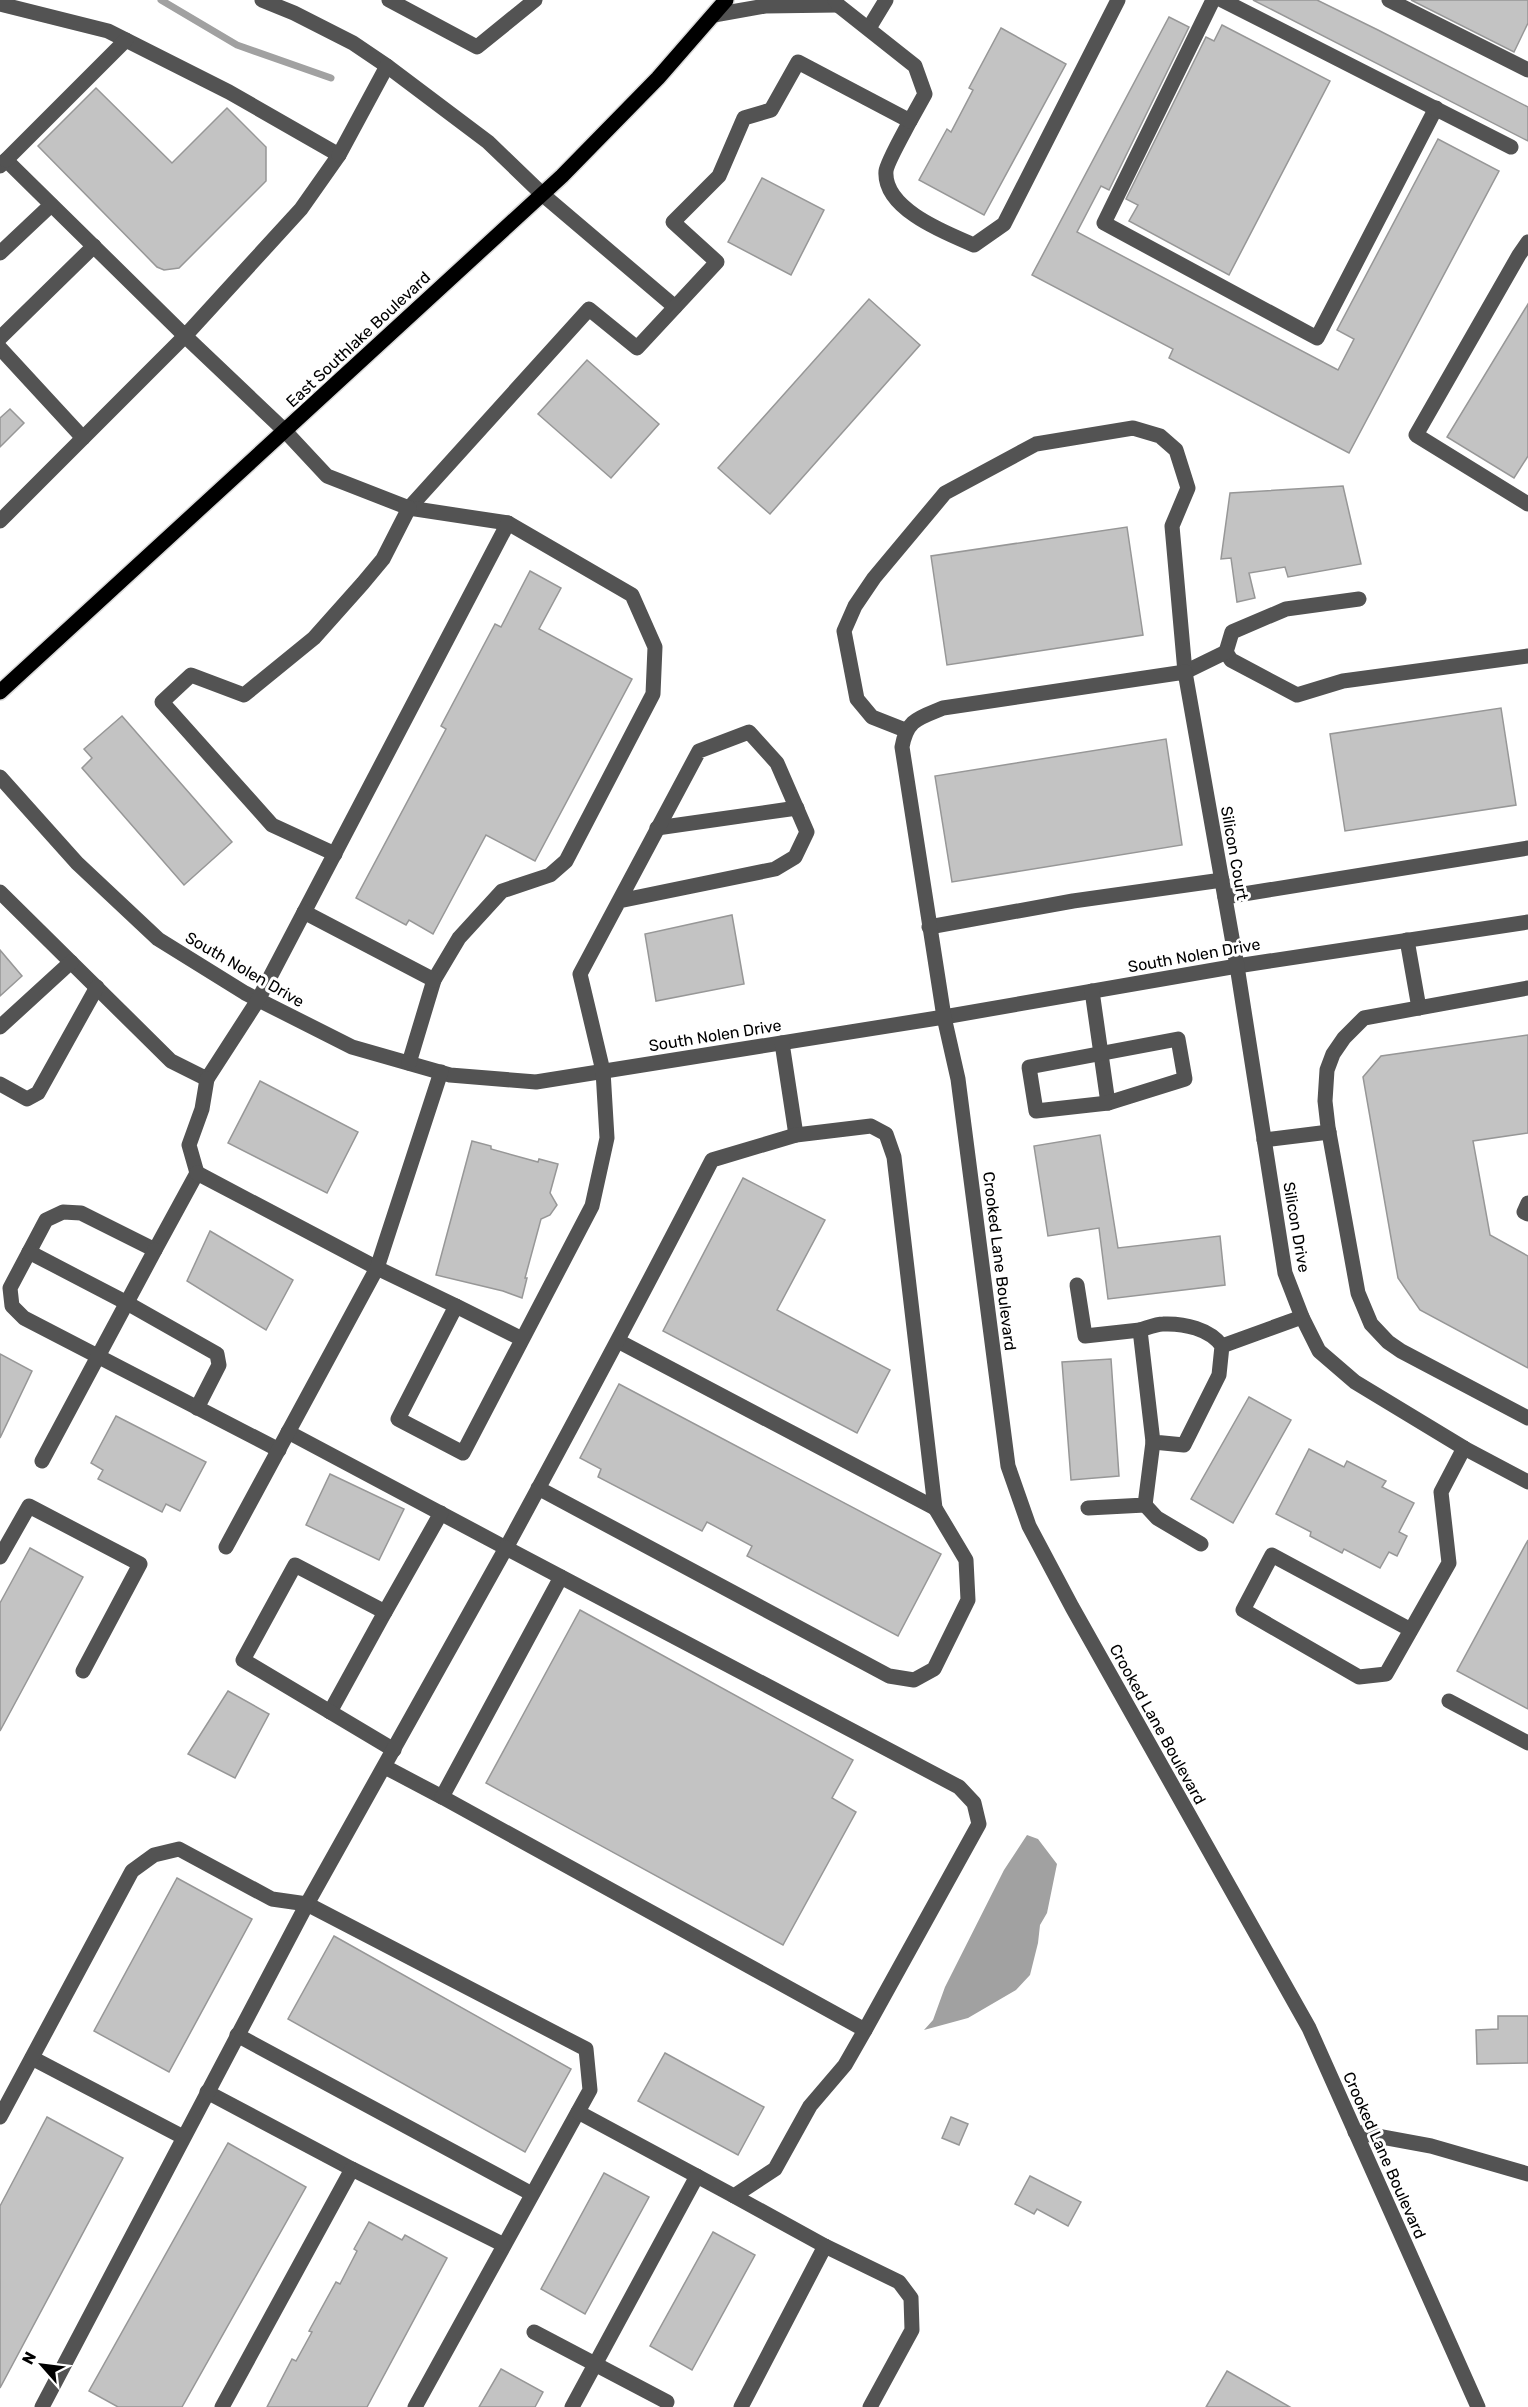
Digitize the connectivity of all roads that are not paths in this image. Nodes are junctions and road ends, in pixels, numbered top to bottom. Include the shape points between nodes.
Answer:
1 (389, 0) edge
2 (534, 0) edge
3 (726, 0) edge
4 (886, 0) edge
5 (1118, 0) edge
6 (1213, 0) edge
7 (1222, 0) edge
8 (1389, 0) edge
9 (266, 1) edge
10 (836, 3) edge
11 (0, 4) edge
12 (714, 15) junction
13 (868, 28) junction
14 (126, 40) junction
15 (387, 66) junction
16 (1528, 70) edge
17 (1436, 108) junction
18 (910, 121) junction
19 (1511, 147) dead end
20 (339, 155) junction
21 (3, 163) edge
22 (542, 194) junction
23 (51, 205) junction
24 (1528, 242) edge
25 (94, 246) junction
26 (0, 253) edge
27 (675, 307) junction
28 (185, 336) junction
29 (0, 338) edge
30 (0, 348) edge
31 (285, 430) junction
32 (83, 438) junction
33 (1528, 504) edge
34 (409, 508) junction
35 (0, 521) edge
36 (508, 523) junction
37 (1359, 599) dead end
38 (1226, 652) junction
39 (1528, 656) edge
40 (1185, 672) junction
41 (0, 692) edge
42 (905, 730) junction
43 (0, 777) edge
44 (797, 808) junction
45 (657, 828) junction
46 (1528, 848) edge
47 (335, 854) junction
48 (1222, 880) junction
49 (0, 892) edge
50 (1225, 897) junction
51 (619, 901) junction
52 (304, 912) junction
53 (1528, 922) edge
54 (929, 927) junction
55 (1407, 940) junction
56 (71, 962) junction
57 (1237, 966) junction
58 (434, 980) junction
59 (97, 987) junction
60 (1528, 988) edge
61 (1092, 991) junction
62 (258, 1000) junction
63 (1419, 1008) junction
64 (944, 1017) junction
65 (0, 1028) edge
66 (782, 1043) junction
67 (1101, 1053) junction
68 (410, 1063) junction
69 (603, 1071) junction
70 (441, 1072) junction
71 (207, 1079) junction
72 (0, 1084) edge
73 (1108, 1103) junction
74 (1329, 1132) junction
75 (796, 1135) junction
76 (1264, 1140) junction
77 (197, 1173) junction
78 (1528, 1203) edge
79 (1528, 1214) edge
80 (155, 1250) junction
81 (29, 1252) junction
82 (377, 1268) junction
83 (1077, 1285) dead end
84 (127, 1303) junction
85 (456, 1306) junction
86 (1302, 1317) junction
87 (1140, 1330) junction
88 (522, 1339) junction
89 (618, 1341) junction
90 (1222, 1346) junction
91 (98, 1357) junction
92 (197, 1408) junction
93 (1528, 1418) edge
94 (288, 1432) junction
95 (1153, 1442) junction
96 (1464, 1448) junction
97 (279, 1450) junction
98 (42, 1461) dead end
99 (1528, 1482) edge
100 (538, 1488) junction
101 (1145, 1505) junction
102 (935, 1508) junction
103 (1088, 1508) dead end
104 (441, 1513) junction
105 (1201, 1544) dead end
106 (226, 1547) dead end
107 (506, 1548) junction
108 (0, 1557) edge
109 (561, 1577) junction
110 (385, 1612) junction
111 (1411, 1630) junction
112 (83, 1671) dead end
113 (1449, 1701) dead end
114 (330, 1712) junction
115 (1528, 1743) edge
116 (394, 1750) junction
117 (385, 1767) junction
118 (442, 1797) junction
119 (307, 1904) junction
120 (865, 2030) junction
121 (237, 2036) junction
122 (32, 2058) junction
123 (207, 2092) junction
124 (578, 2112) junction
125 (0, 2117) edge
126 (1355, 2132) junction
127 (183, 2137) junction
128 (352, 2169) junction
129 (1528, 2174) edge
130 (697, 2176) junction
131 (532, 2194) junction
132 (734, 2196) junction
133 (504, 2245) junction
134 (825, 2246) junction
135 (534, 2332) dead end
136 (595, 2363) junction
137 (667, 2402) dead end
138 (42, 2407) edge
139 (222, 2407) edge
140 (415, 2407) edge
141 (572, 2407) edge
142 (741, 2407) edge
143 (870, 2407) edge
144 (1478, 2407) edge

1 - 2 street via 477,47
3 - 12 main road, East Southlake Boulevard
4 - 13 street
5 - 18 street via 1004,224 974,245 927,224 892,196 886,171
6 - 17 street via 1104,223 1317,338
7 - 17 street
8 - 16 street
9 - 15 street via 353,43
10 - 12 street via 765,6
10 - 13 street
11 - 14 street via 108,31
12 - 22 main road, East Southlake Boulevard via 658,78
13 - 18 street via 915,66 925,94
14 - 20 street via 229,92
14 - 21 street
15 - 20 street
15 - 22 street via 488,142
17 - 19 street
18 - 27 street via 798,62 771,110 744,118 718,176 673,222 717,262
20 - 28 street via 302,209
21 - 23 street
22 - 27 street
22 - 31 main road, East Southlake Boulevard
23 - 25 street
23 - 26 street
24 - 33 street via 1416,435
25 - 28 street
25 - 29 street
27 - 34 street via 637,348 589,309
28 - 31 street
28 - 32 street
30 - 32 street
31 - 34 street via 327,476
31 - 41 main road, East Southlake Boulevard
32 - 35 street
34 - 36 street
34 - 47 street via 383,559 314,638 244,695 191,675 162,702 273,825
36 - 47 street
36 - 58 street via 632,595 655,647 653,694 566,861 550,875 502,891 459,938
37 - 38 street via 1286,609 1232,632
38 - 39 street via 1231,660 1297,695 1343,681
38 - 40 street
40 - 42 street via 943,708 918,718
40 - 42 street, Silicon Court via 1172,526 1188,488 1176,450 1160,436 1133,428 1036,444 945,492 855,606 844,632 857,699 872,717
40 - 48 street, Silicon Court
42 - 54 street, Crooked Lane Boulevard via 902,747
43 - 62 street, South Nolen Drive via 77,863 158,939
44 - 45 street
44 - 45 street via 777,763 749,732 699,751
44 - 51 street via 807,832 795,856 775,869
45 - 51 street
46 - 50 street
47 - 52 street
48 - 50 street, Silicon Court
48 - 54 street
49 - 56 street
50 - 57 street, Silicon Court
51 - 69 street via 580,974
52 - 58 street
52 - 62 street
53 - 55 street, South Nolen Drive
54 - 64 street, Crooked Lane Boulevard
55 - 57 street, South Nolen Drive
55 - 63 street
56 - 59 street
56 - 65 street
57 - 61 street, South Nolen Drive
57 - 76 street, Silicon Drive
58 - 68 street
59 - 71 street via 171,1060
59 - 72 street via 38,1093 27,1099
60 - 63 street
61 - 64 street, South Nolen Drive
61 - 67 street
62 - 68 street, South Nolen Drive via 352,1047
62 - 71 street
63 - 74 street via 1364,1018 1344,1038 1327,1070
64 - 66 street, South Nolen Drive
64 - 126 street, Crooked Lane Boulevard via 958,1079 1008,1466 1029,1526 1309,2028
66 - 69 street, South Nolen Drive
66 - 75 street
67 - 73 street
67 - 73 street via 1029,1066 1036,1111
67 - 73 street via 1178,1039 1185,1079
68 - 70 street, South Nolen Drive
69 - 70 street, South Nolen Drive via 536,1082
69 - 88 street via 607,1138 592,1206
70 - 82 street
71 - 77 street via 202,1109 189,1145
74 - 76 street
74 - 93 street via 1358,1293 1371,1324 1401,1351
75 - 89 street via 712,1160
75 - 102 street via 871,1126 886,1134 894,1157
76 - 86 street, Silicon Drive via 1285,1273
77 - 80 street
77 - 82 street
78 - 79 street via 1524,1212
80 - 81 street via 81,1213 63,1212 46,1220
80 - 84 street
81 - 84 street
81 - 91 street via 10,1288 12,1306 24,1318
82 - 85 street
82 - 94 street
83 - 87 street via 1085,1336
84 - 91 street
84 - 92 street via 217,1354 219,1365
85 - 88 street
85 - 88 street via 398,1419 463,1453
86 - 90 street
86 - 96 street, Silicon Drive via 1319,1351 1355,1382
87 - 90 street via 1161,1324 1186,1326 1215,1336
87 - 95 street
89 - 100 street
89 - 102 street
90 - 95 street via 1219,1375 1184,1445
91 - 92 street
91 - 98 street
92 - 97 street
94 - 97 street
94 - 104 street
95 - 101 street
96 - 99 street, Silicon Drive
96 - 111 street via 1441,1492 1449,1563
97 - 106 street
100 - 102 street via 890,1676 914,1680 934,1669 968,1600 966,1560
100 - 107 street
101 - 103 street
101 - 105 street via 1157,1518
104 - 107 street
104 - 110 street
107 - 109 street
107 - 116 street
108 - 112 street via 29,1506 140,1564
109 - 118 street
109 - 120 street via 959,1787 974,1803 979,1824
110 - 114 street
110 - 114 street via 295,1565 269,1612 243,1660
111 - 111 street via 1386,1674 1359,1677 1243,1610 1272,1555
113 - 115 street
114 - 116 street
116 - 117 street
117 - 118 street
117 - 119 street
118 - 120 street
119 - 121 street
119 - 122 street via 272,1899 179,1849 154,1855 132,1872
119 - 124 street via 586,2049 590,2090
120 - 132 street via 845,2065 810,2106 775,2169
121 - 123 street
121 - 131 street
122 - 125 street
122 - 127 street
123 - 127 street
123 - 128 street
124 - 130 street
124 - 131 street
126 - 129 street via 1431,2146
126 - 144 street, Crooked Lane Boulevard
127 - 138 street
128 - 133 street
128 - 139 street
130 - 132 street
130 - 136 street
131 - 133 street
132 - 134 street
133 - 140 street
134 - 142 street
134 - 143 street via 899,2282 911,2298 912,2330
135 - 136 street
136 - 137 street
136 - 141 street

